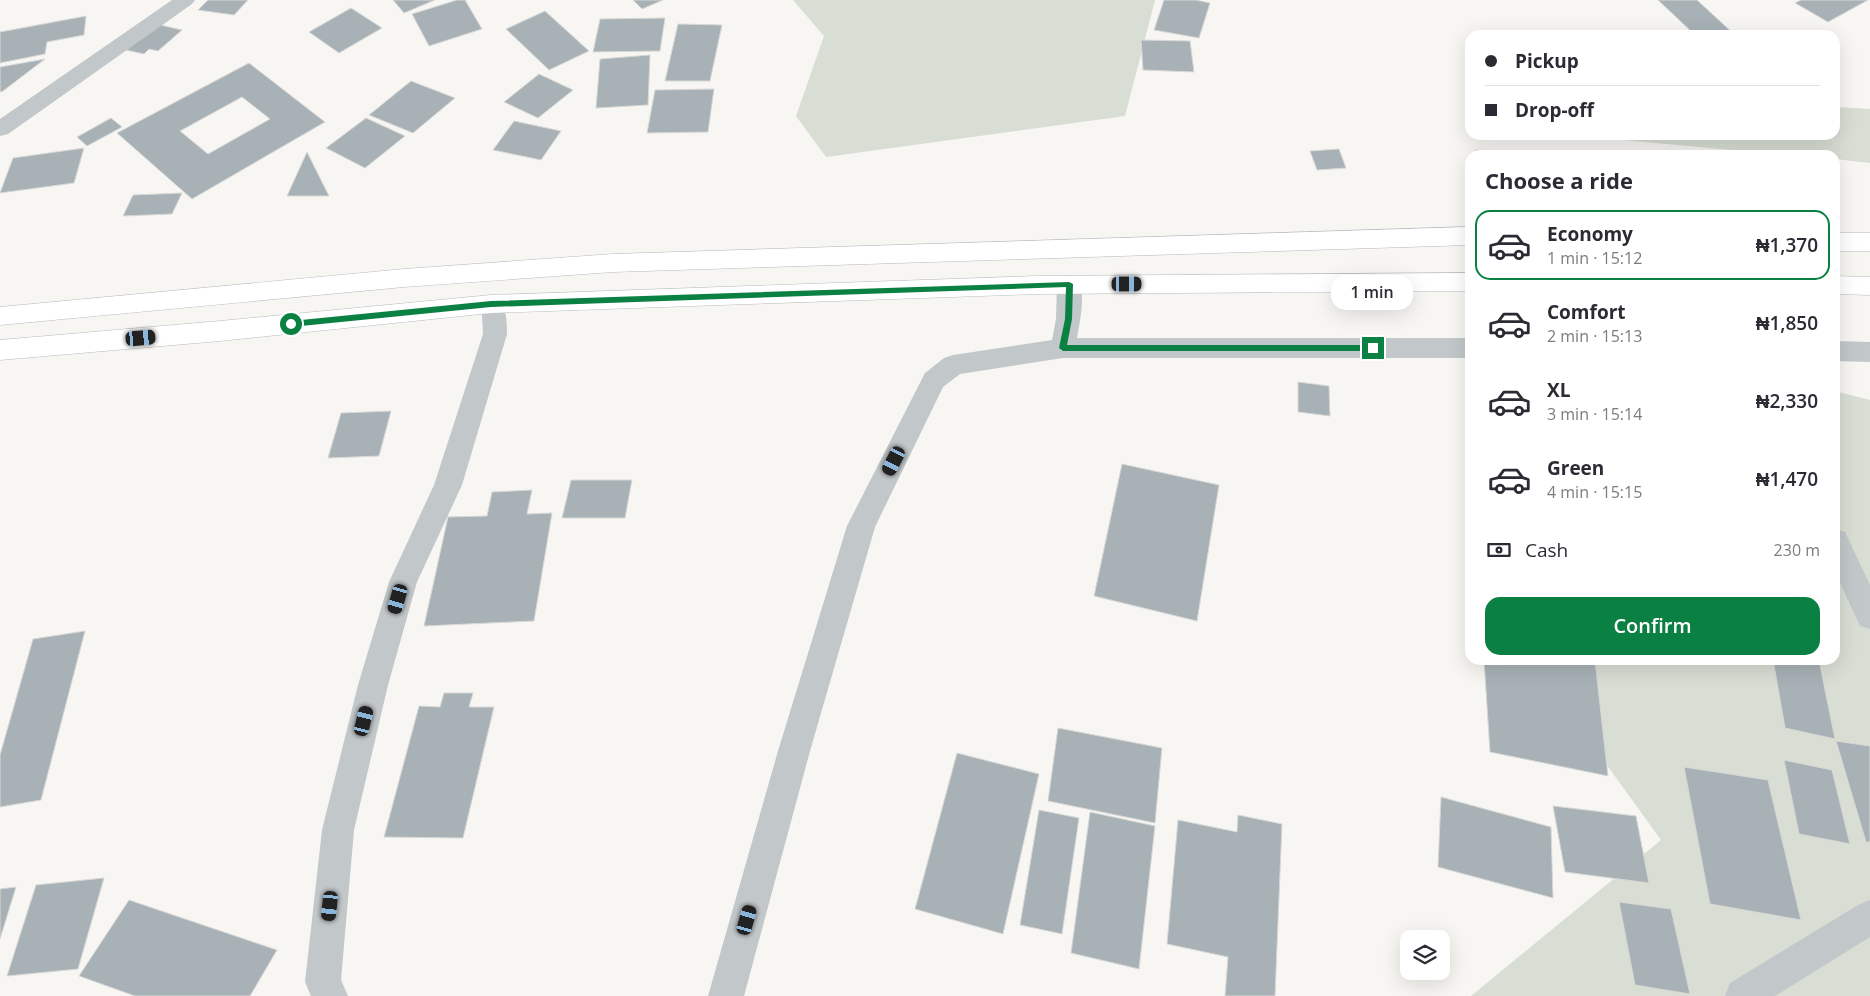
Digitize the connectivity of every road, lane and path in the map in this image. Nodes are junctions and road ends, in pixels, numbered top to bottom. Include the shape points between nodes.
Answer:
1 (184, 0) edge
2 (0, 130) edge
3 (1465, 236) edge
4 (1840, 242) edge
5 (1870, 242) edge
6 (1465, 282) edge
7 (1069, 284) junction
8 (1840, 284) edge
9 (1870, 286) edge
10 (491, 304) junction
11 (0, 316) edge
12 (1063, 348) junction
13 (1465, 348) edge
14 (0, 350) edge
15 (1840, 351) edge
16 (1870, 352) edge
17 (1840, 552) edge
18 (1870, 616) edge
19 (1870, 917) edge
20 (330, 996) edge
21 (726, 996) edge
22 (1743, 996) edge

1 - 2 street
3 - 11 highway via 614,263 404,278
4 - 5 highway
6 - 7 highway
7 - 10 highway
7 - 12 street
8 - 9 highway
10 - 14 highway
10 - 20 street via 495,334 448,485 403,582 373,685 340,820 323,982
12 - 13 street
12 - 21 street via 953,365 934,380 861,526
15 - 16 street
17 - 18 street
19 - 22 street

